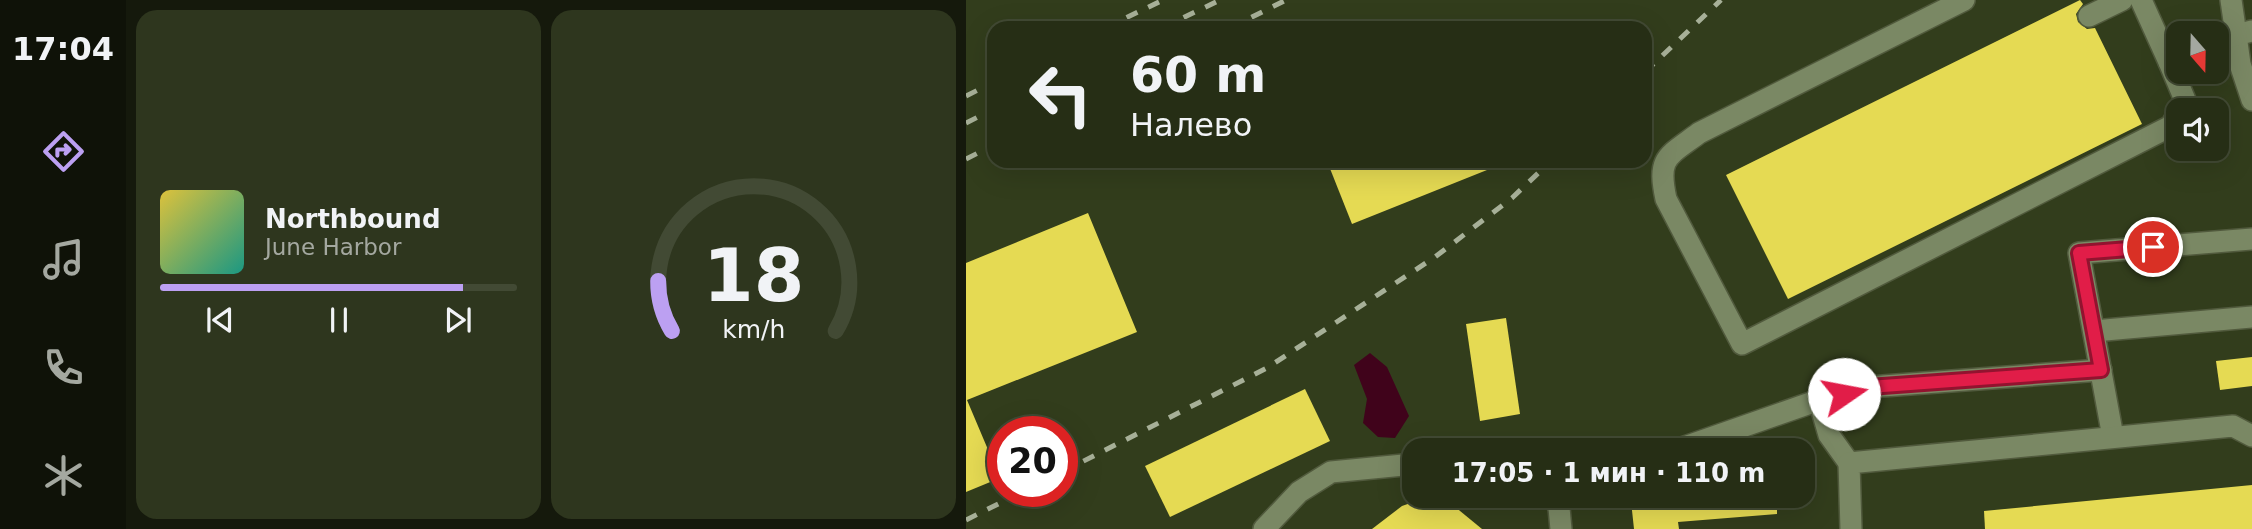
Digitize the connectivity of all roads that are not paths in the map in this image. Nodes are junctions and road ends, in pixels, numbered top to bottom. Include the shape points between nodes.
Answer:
1 (1964, 0) edge
2 (2122, 0) edge
3 (2141, 0) edge
4 (2231, 0) edge
5 (2089, 16) dead end
6 (2235, 36) edge
7 (2166, 45) edge
8 (2252, 100) edge
9 (2166, 129) edge
10 (2252, 239) edge
11 (2252, 317) edge
12 (2094, 331) junction
13 (2101, 370) junction
14 (1819, 400) junction
15 (2252, 436) edge
16 (1710, 438) edge
17 (2113, 438) junction
18 (1849, 463) junction
19 (1402, 465) edge
20 (1559, 508) edge
21 (1264, 529) edge
22 (1560, 529) edge
23 (1851, 529) edge

1 - 9 lane via 1699,133 1668,155 1661,174 1665,199 1742,344
2 - 5 lane
3 - 7 lane
4 - 6 lane
6 - 8 lane
10 - 12 lane via 2079,253
11 - 12 lane
12 - 13 lane
13 - 14 lane via 1869,387
13 - 17 lane
14 - 16 lane
14 - 18 lane via 1829,435
15 - 17 lane via 2233,426
17 - 18 lane
18 - 23 lane
19 - 21 lane via 1331,472 1299,492
20 - 22 lane

